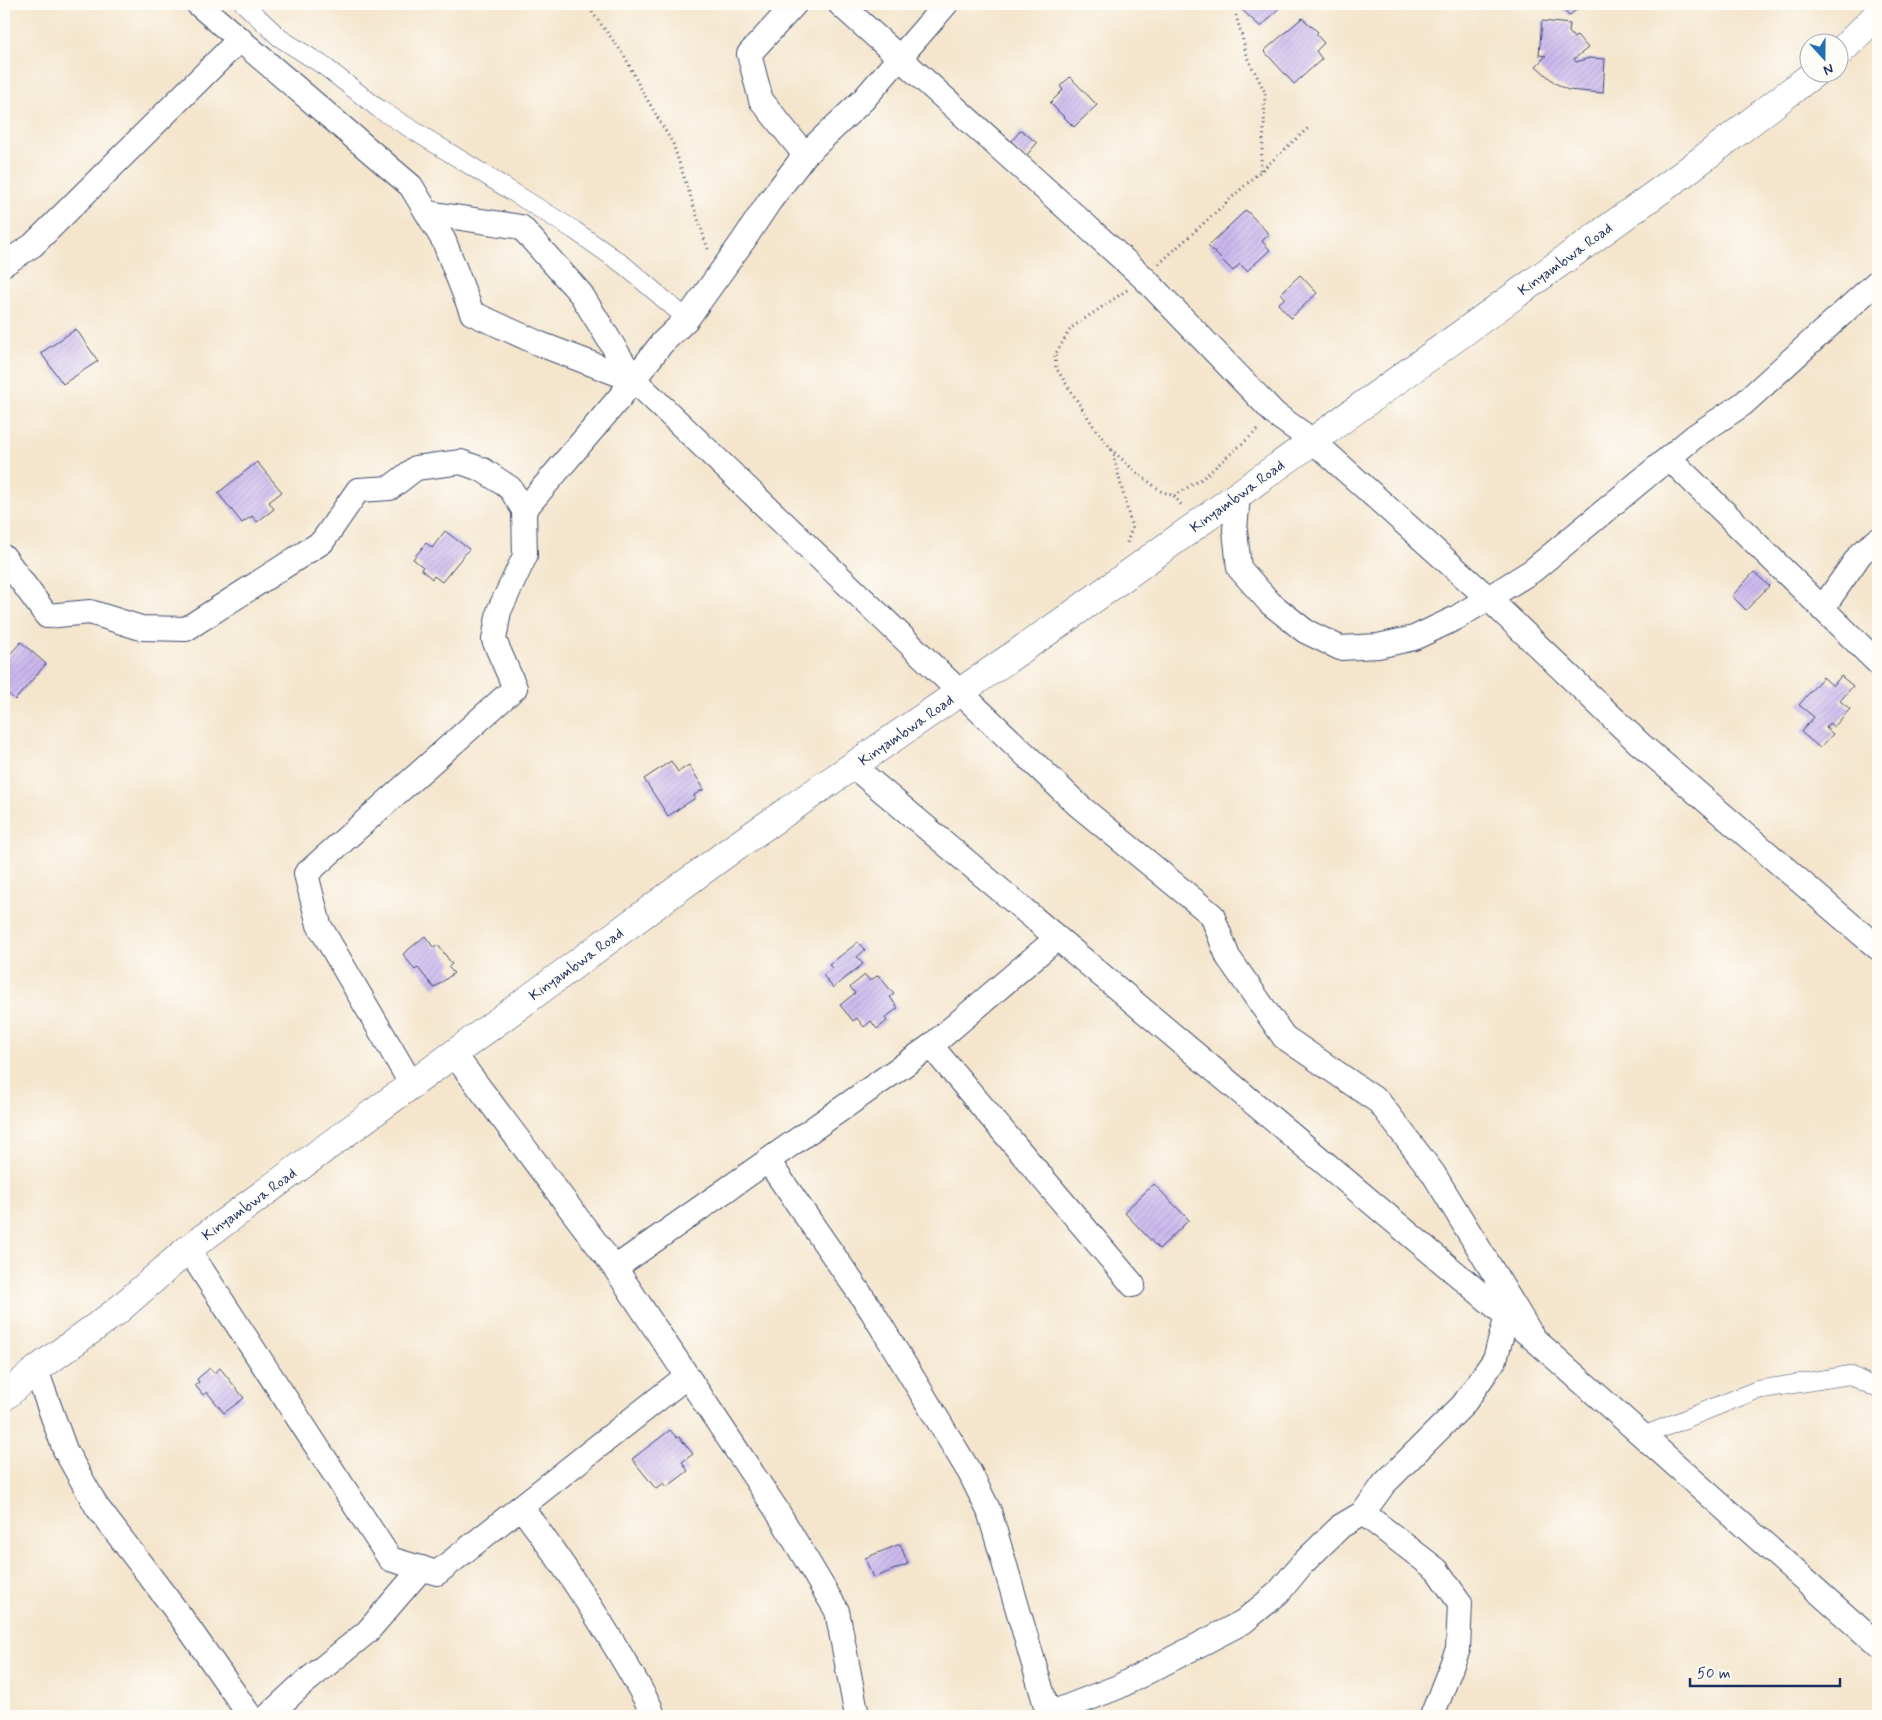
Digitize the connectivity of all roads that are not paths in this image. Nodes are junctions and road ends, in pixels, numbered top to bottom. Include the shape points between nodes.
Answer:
1 (198, 4) edge
2 (244, 4) edge
3 (795, 4) edge
4 (840, 4) edge
5 (946, 4) edge
6 (1878, 14) edge
7 (240, 39) junction
8 (1850, 42) edge
9 (900, 57) junction
10 (1803, 82) edge
11 (805, 155) junction
12 (428, 213) junction
13 (4, 264) edge
14 (1878, 281) edge
15 (687, 319) junction
16 (634, 380) junction
17 (1313, 441) junction
18 (1669, 458) junction
19 (1238, 496) junction
20 (524, 510) junction
21 (1878, 540) edge
22 (4, 558) edge
23 (1488, 598) junction
24 (1822, 609) junction
25 (1878, 663) edge
26 (960, 693) junction
27 (853, 766) junction
28 (1057, 938) junction
29 (1875, 938) edge
30 (931, 1046) junction
31 (454, 1054) junction
32 (412, 1085) junction
33 (768, 1161) junction
34 (188, 1249) junction
35 (615, 1268) junction
36 (1133, 1285) dead end
37 (1507, 1316) junction
38 (1534, 1339) junction
39 (36, 1370) junction
40 (687, 1376) junction
41 (1878, 1389) edge
42 (4, 1397) edge
43 (1643, 1436) junction
44 (521, 1507) junction
45 (1363, 1514) junction
46 (422, 1568) junction
47 (1878, 1645) edge
48 (1049, 1715) edge
49 (250, 1716) edge
50 (268, 1716) edge
51 (653, 1716) edge
52 (857, 1716) edge
53 (1432, 1716) edge

1 - 7 street
2 - 15 street via 280,38 324,66 379,109 574,230 625,266
3 - 11 street via 749,54 761,100
4 - 9 street
5 - 9 street
6 - 8 street
7 - 12 street via 411,186
7 - 13 street via 34,245
9 - 11 street via 863,100
9 - 17 street via 1144,278 1275,414
10 - 17 street, Kinyambwa Road via 1674,180
11 - 15 street
12 - 16 street via 444,241 472,313 540,344
12 - 16 street via 521,227 581,294
14 - 18 street via 1743,404
15 - 16 street via 662,343
16 - 20 street
16 - 26 street
17 - 19 street, Kinyambwa Road
17 - 23 street
18 - 23 street via 1532,571
18 - 24 street
19 - 23 street via 1235,530 1239,568 1270,603 1298,626 1340,648 1378,646 1414,638
19 - 26 street, Kinyambwa Road
20 - 22 street via 510,488 483,470 461,462 416,468 390,488 358,490 322,542 186,629 141,628 90,612 47,616
20 - 32 street via 525,556 499,611 494,640 515,688 306,874 319,925
21 - 24 street via 1861,553
23 - 29 street via 1639,743
24 - 25 street
26 - 27 street, Kinyambwa Road
26 - 38 street via 1078,805 1212,916 1228,957 1284,1037 1379,1102 1433,1173
27 - 28 street
27 - 31 street, Kinyambwa Road via 736,847
28 - 30 street
28 - 37 street
30 - 33 street
30 - 36 street
31 - 32 street, Kinyambwa Road
31 - 35 street
32 - 34 street, Kinyambwa Road
33 - 35 street
33 - 48 street via 872,1311 989,1511
34 - 39 street, Kinyambwa Road via 116,1312
34 - 46 street via 390,1559
35 - 40 street
37 - 38 street
37 - 45 street via 1495,1359 1463,1405 1384,1484
38 - 43 street
39 - 42 street, Kinyambwa Road
39 - 49 street via 65,1450 97,1507 181,1617
40 - 44 street
40 - 52 street via 776,1509 837,1611
41 - 43 street via 1850,1375 1757,1390
43 - 47 street
44 - 46 street via 438,1573
44 - 51 street via 619,1650
45 - 48 street via 1341,1526 1278,1593 1243,1622 1118,1686
45 - 53 street via 1437,1570 1460,1604 1458,1649
46 - 50 street via 367,1632

